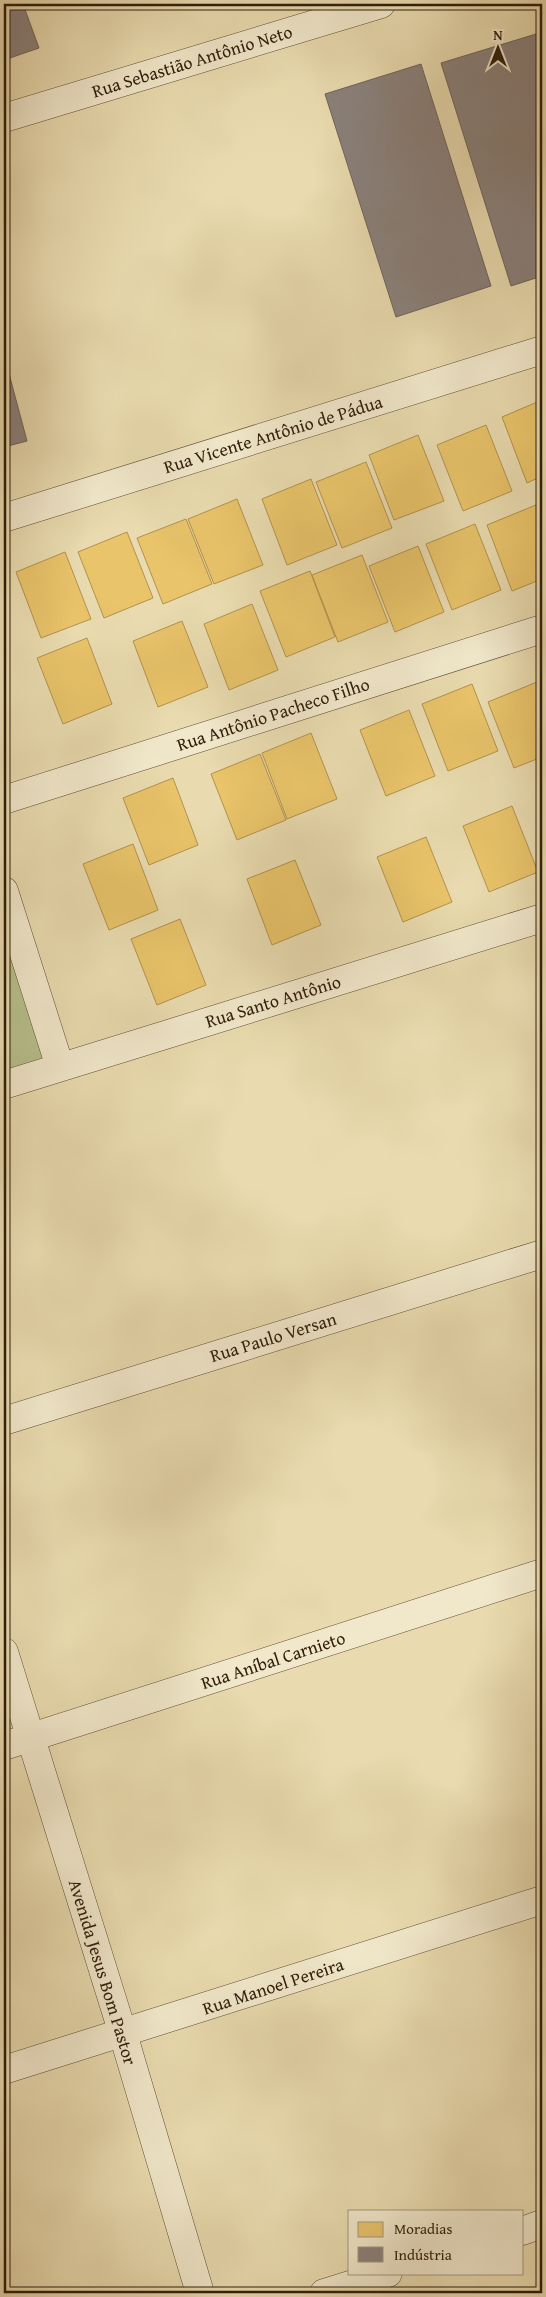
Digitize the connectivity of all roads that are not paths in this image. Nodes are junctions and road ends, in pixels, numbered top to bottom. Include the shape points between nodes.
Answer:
1 (381, 4) edge
2 (4, 118) edge
3 (542, 350) edge
4 (4, 518) edge
5 (542, 629) edge
6 (4, 800) edge
7 (4, 891) edge
8 (542, 918) edge
9 (60, 1067) junction
10 (4, 1085) edge
11 (542, 1254) edge
12 (4, 1421) edge
13 (542, 1573) edge
14 (4, 1652) edge
15 (30, 1738) junction
16 (4, 1746) edge
17 (542, 1900) edge
18 (123, 2034) junction
19 (4, 2070) edge
20 (542, 2224) edge
21 (524, 2230) edge
22 (385, 2274) edge
23 (200, 2293) edge
24 (324, 2293) edge

1 - 2 street, Rua Sebastião Antônio Neto
3 - 4 street, Rua Vicente Antônio de Pádua
5 - 6 street, Rua Antônio Pacheco Filho
7 - 9 street
8 - 9 street, Rua Santo Antônio
9 - 10 street, Rua Santo Antônio
11 - 12 street, Rua Paulo Versan
13 - 15 street, Rua Aníbal Carnieto
14 - 15 street, Avenida Jesus Bom Pastor
15 - 16 street, Rua Aníbal Carnieto
15 - 18 street, Avenida Jesus Bom Pastor
17 - 18 street, Rua Manoel Pereira
18 - 19 street, Rua Manoel Pereira
18 - 23 street, Avenida Jesus Bom Pastor
20 - 21 street
22 - 24 street

